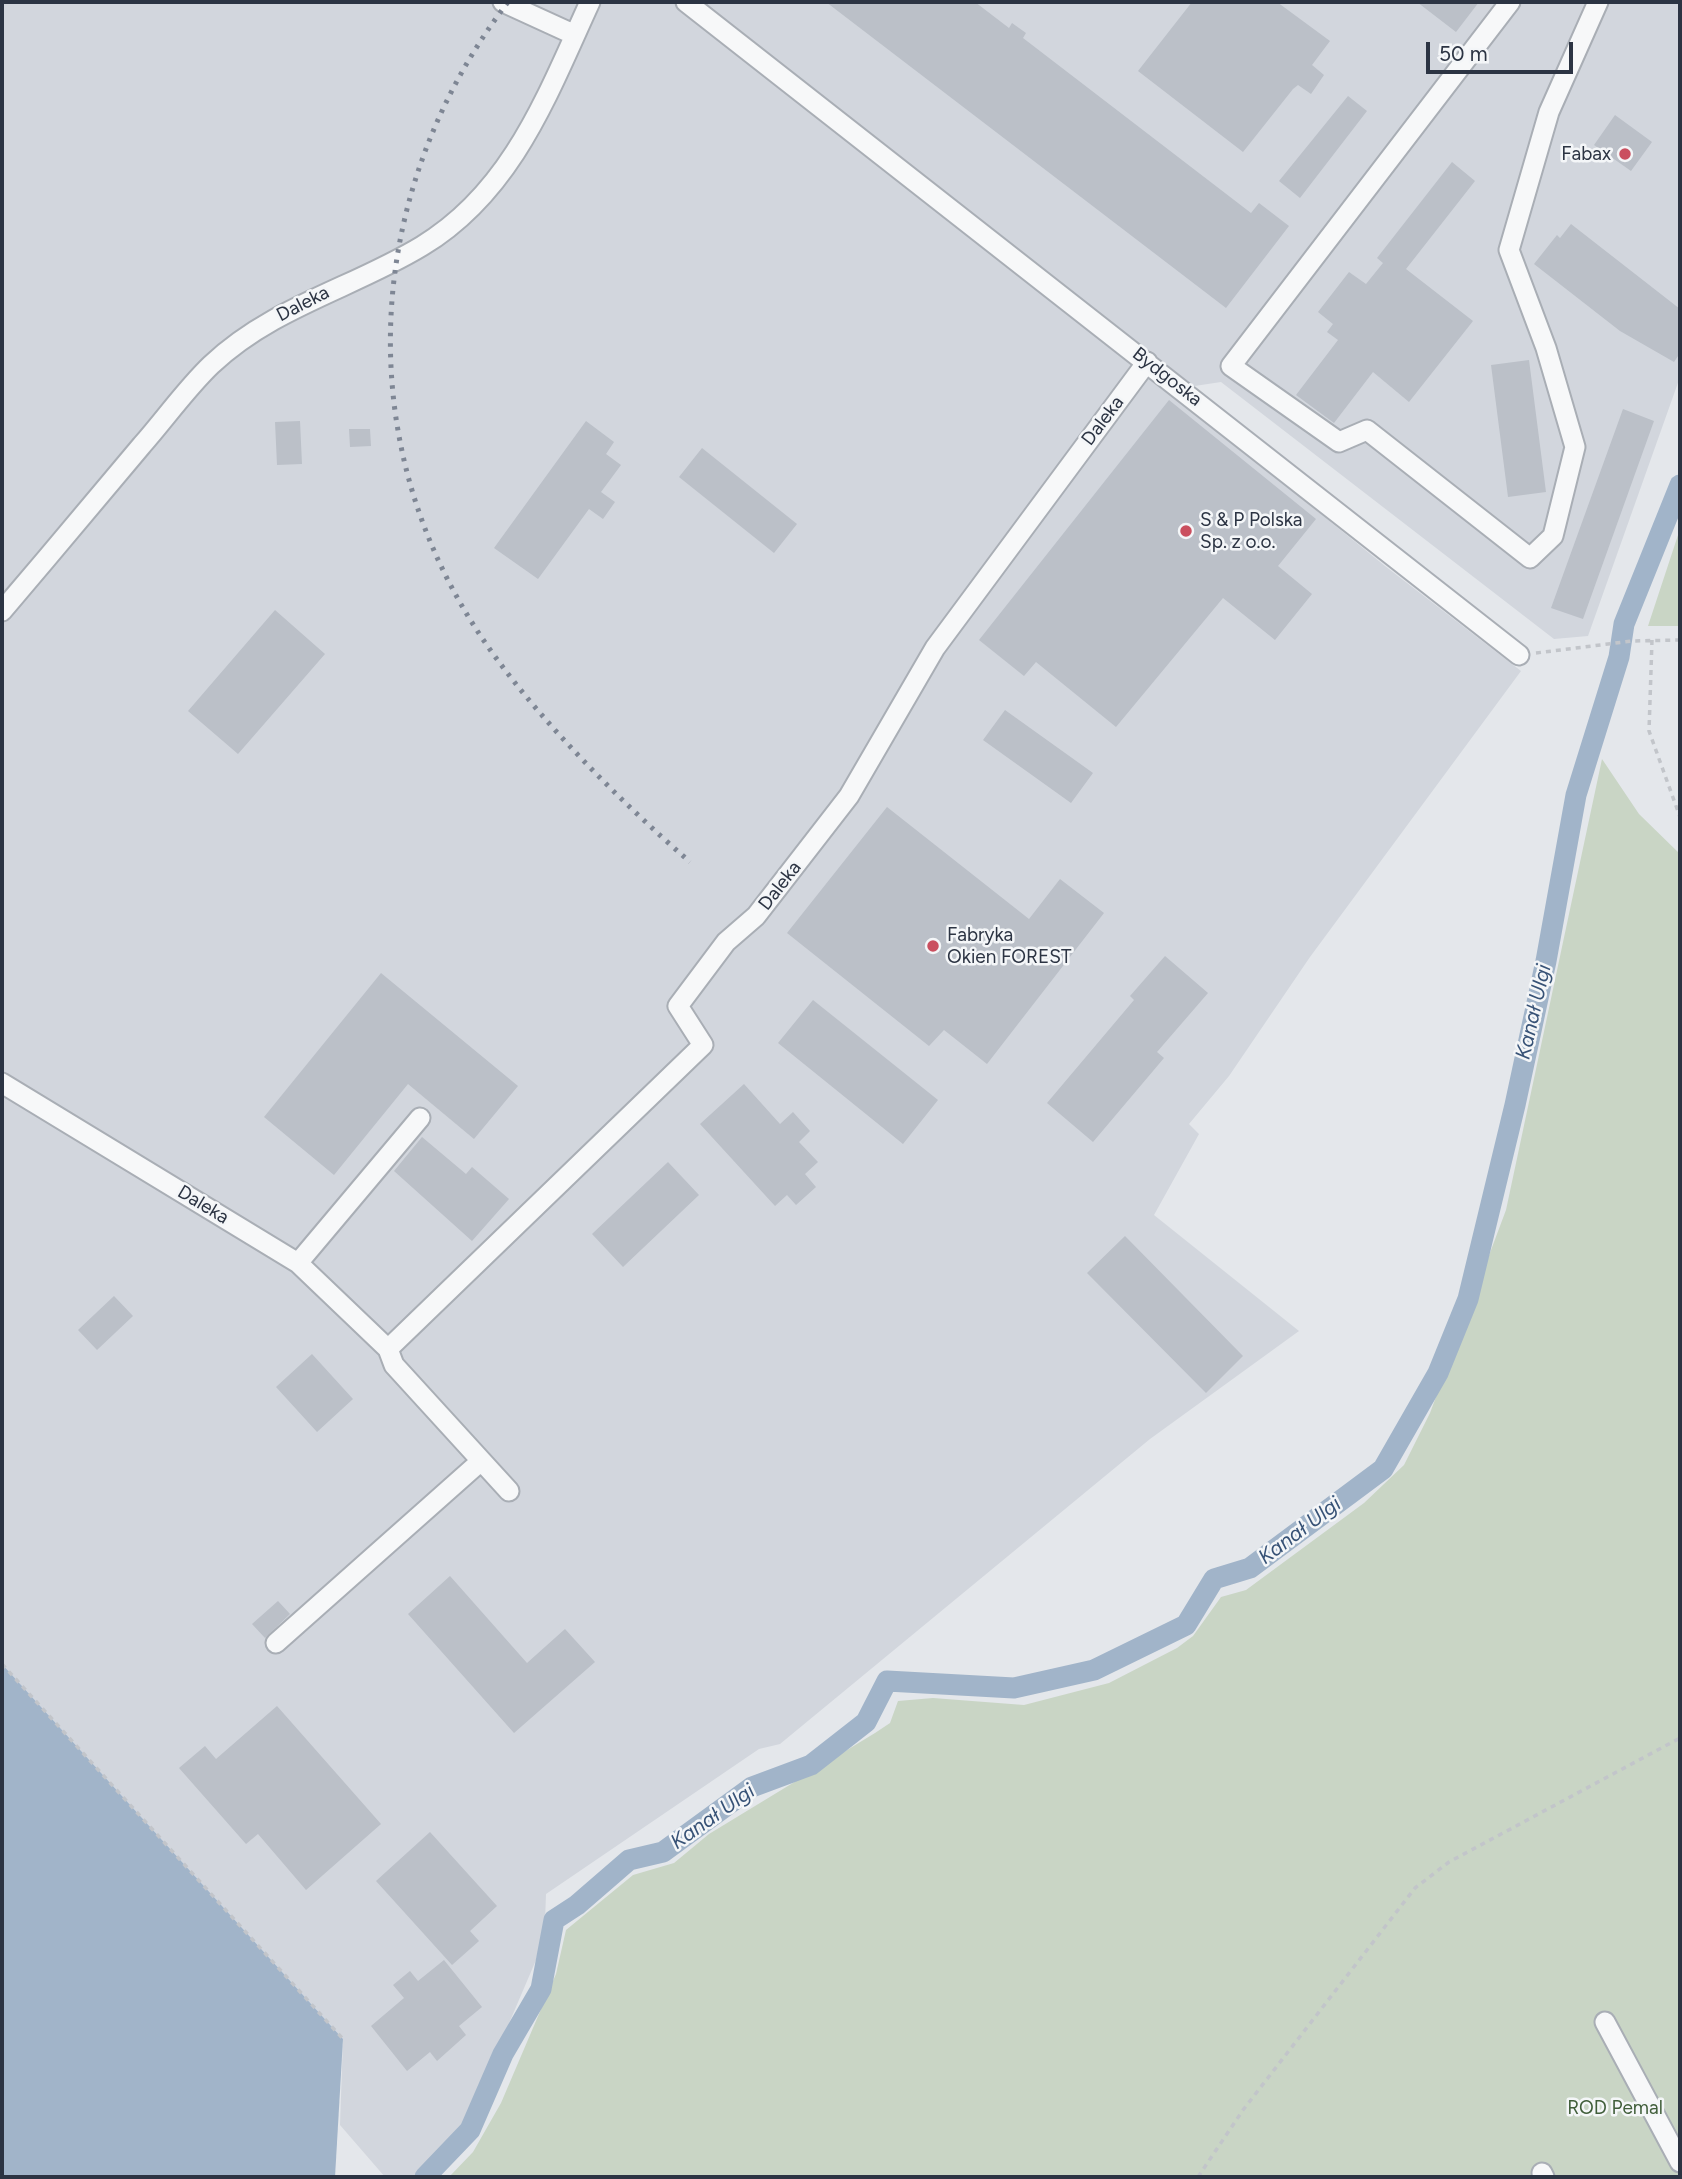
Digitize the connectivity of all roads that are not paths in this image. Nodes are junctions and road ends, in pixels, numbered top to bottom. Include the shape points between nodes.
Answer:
1 (503, 2) edge
2 (590, 2) edge
3 (686, 2) edge
4 (1510, 2) edge
5 (1598, 2) edge
6 (575, 35) junction
7 (1147, 362) junction
8 (2, 611) edge
9 (1519, 655) road end
10 (2, 1083) edge
11 (420, 1118) dead end
12 (298, 1263) junction
13 (388, 1349) junction
14 (481, 1461) junction
15 (509, 1491) dead end
16 (276, 1643) dead end
17 (1605, 2022) dead end
18 (1680, 2162) edge

1 - 6 street
2 - 6 street, Daleka
3 - 7 street, Bydgoska
4 - 5 street via 1231,366 1339,442 1367,430 1530,558 1553,536 1575,447 1509,250 1549,112
6 - 8 street, Daleka via 537,119 483,197 421,247 279,314 211,365
7 - 9 street, Bydgoska
7 - 13 street, Daleka via 935,648 849,796 756,916 726,942 678,1006 703,1045
10 - 12 street, Daleka
11 - 12 street
12 - 13 street, Daleka
13 - 14 street, Daleka via 394,1365
14 - 15 street, Daleka
14 - 16 street
17 - 18 street

